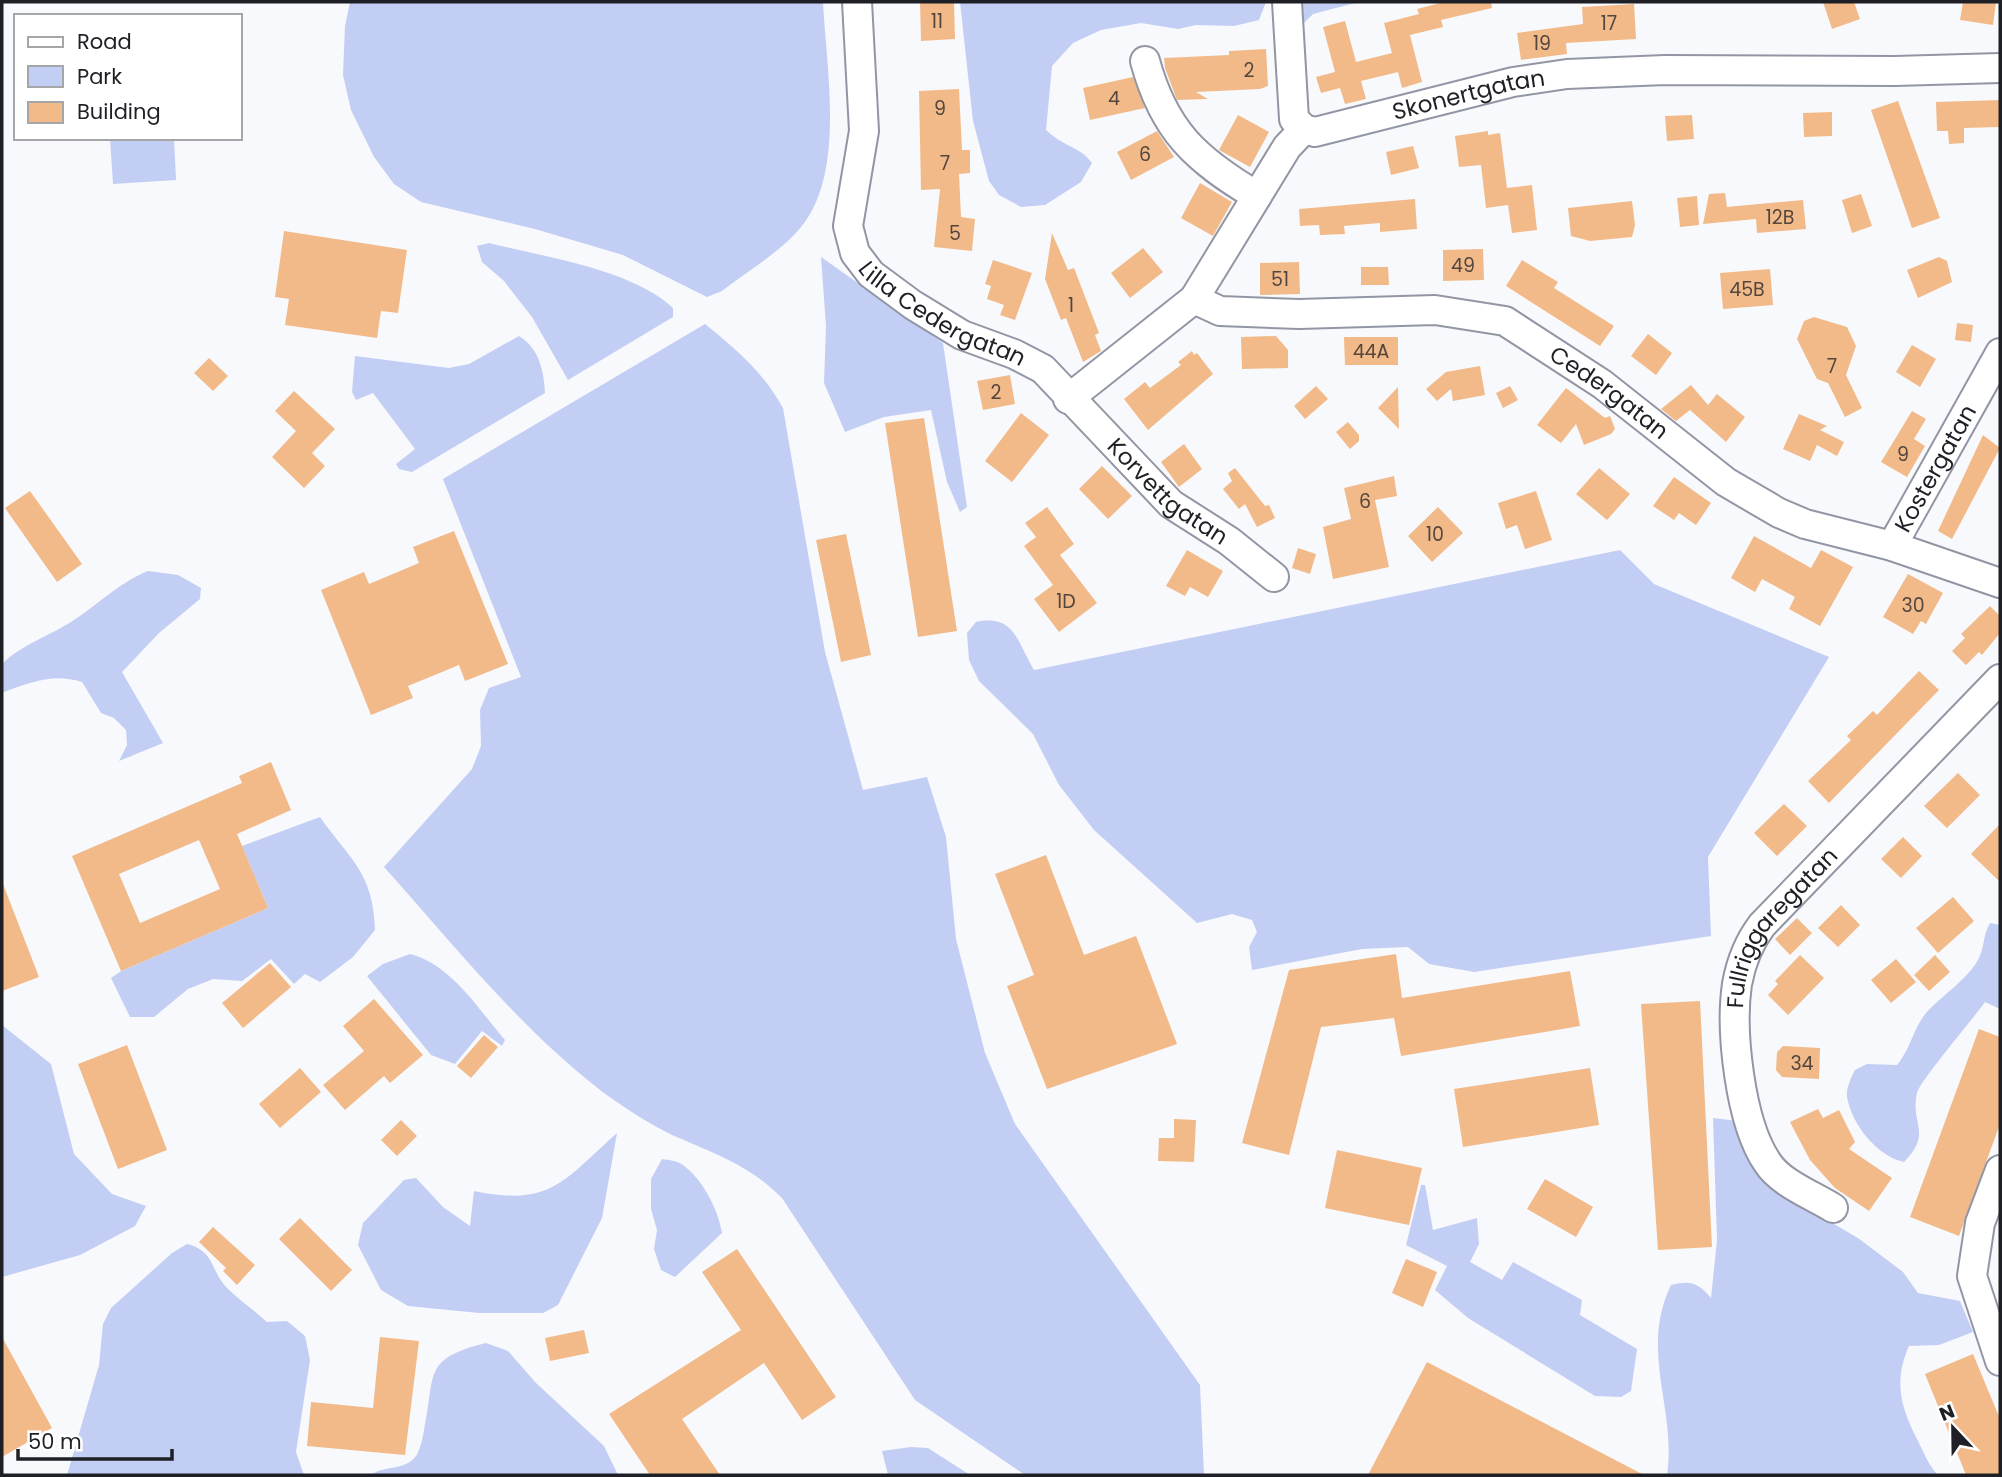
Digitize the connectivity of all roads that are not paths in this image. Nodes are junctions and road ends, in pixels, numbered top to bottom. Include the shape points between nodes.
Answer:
1 (857, 2) edge
2 (1287, 2) edge
3 (1145, 61) dead end
4 (2000, 68) edge
5 (1304, 129) junction
6 (1257, 196) junction
7 (1194, 299) junction
8 (2000, 353) edge
9 (1068, 399) junction
10 (1892, 546) junction
11 (1274, 577) dead end
12 (2000, 583) edge
13 (2000, 679) edge
14 (2000, 1170) edge
15 (1833, 1208) dead end
16 (2000, 1361) edge

1 - 9 street, Lilla Cedergatan via 863,131 848,226 859,261 913,305 962,335 1043,369
2 - 5 street via 1292,107 1294,119
3 - 6 street via 1154,96 1175,132 1226,177
4 - 5 street, Skonertgatan via 1567,74 1513,82 1315,132
5 - 6 street via 1287,147
6 - 7 street
7 - 9 street
7 - 10 street, Cedergatan via 1220,311 1435,310 1505,321 1602,384 1753,499 1805,524
8 - 10 street, Kostergatan
9 - 11 street, Korvettgatan via 1180,512 1229,541
10 - 12 street, Cedergatan
13 - 15 street, Fullriggaregatan via 1762,925 1752,938 1740,972 1736,999 1743,1094 1762,1153 1784,1179
14 - 16 street via 1980,1223 1972,1276

